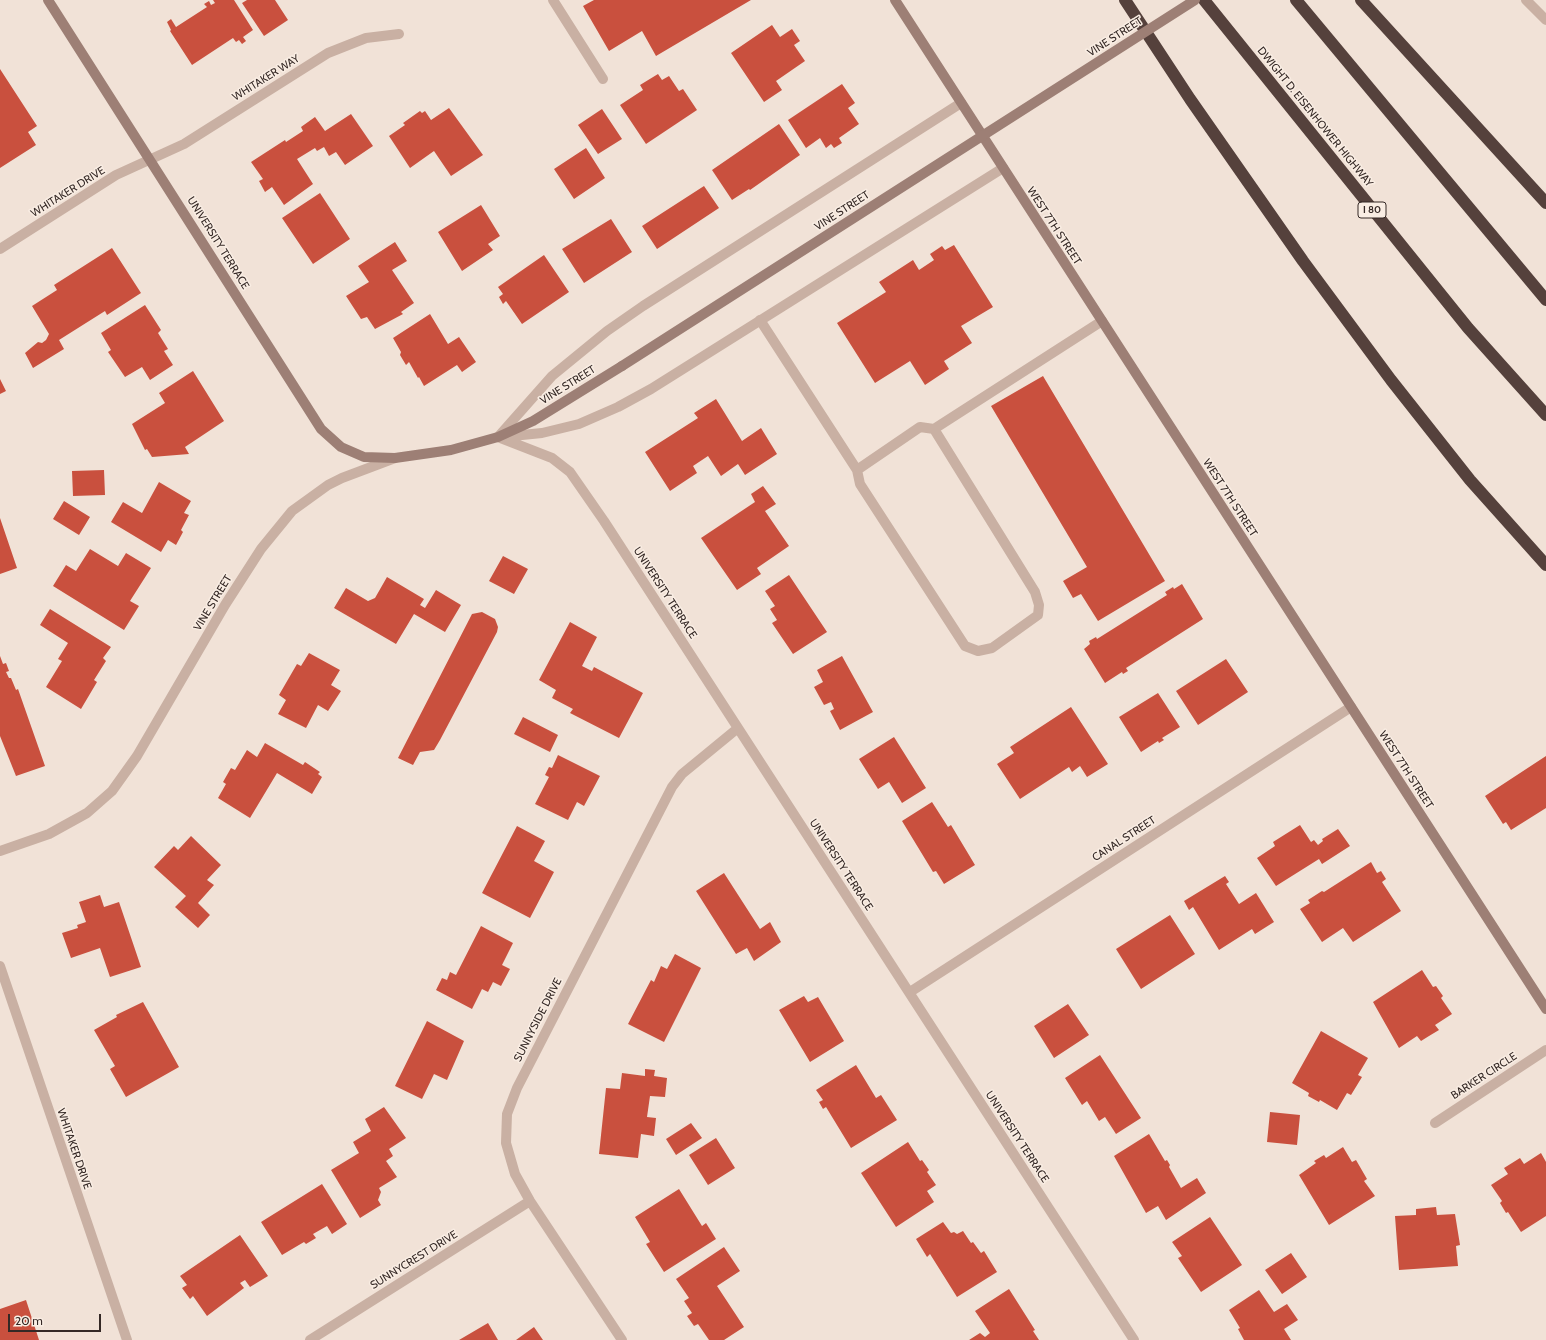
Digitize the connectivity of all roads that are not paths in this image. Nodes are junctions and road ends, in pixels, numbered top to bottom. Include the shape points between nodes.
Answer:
1 (48, 0) edge
2 (553, 0) edge
3 (894, 0) edge
4 (1125, 0) edge
5 (1195, 0) edge
6 (1204, 0) edge
7 (1296, 0) edge
8 (1361, 0) edge
9 (1526, 0) edge
10 (1546, 20) edge
11 (399, 34) dead end
12 (603, 79) dead end
13 (961, 103) junction
14 (151, 159) junction
15 (1003, 168) junction
16 (1546, 203) edge
17 (0, 249) edge
18 (1546, 300) edge
19 (760, 320) junction
20 (1102, 321) junction
21 (1546, 415) edge
22 (934, 429) junction
23 (498, 437) junction
24 (395, 458) junction
25 (857, 470) junction
26 (1546, 566) edge
27 (1351, 706) junction
28 (738, 728) junction
29 (0, 851) edge
30 (0, 966) edge
31 (910, 992) junction
32 (1546, 1009) edge
33 (1546, 1050) edge
34 (1435, 1123) dead end
35 (530, 1201) junction
36 (127, 1340) edge
37 (310, 1340) edge
38 (622, 1340) edge
39 (1134, 1340) edge

1 - 14 street, UNIVERSITY TERRACE
2 - 12 street
3 - 13 street, WEST 7TH STREET
4 - 26 highway via 1194,106 1386,374 1470,480
5 - 23 street, VINE STREET, bridge via 622,366 532,421
6 - 21 highway, DWIGHT D. EISENHOWER HIGHWAY / I 80 via 1468,328
7 - 18 highway
8 - 16 highway
9 - 10 street
11 - 14 street, WHITAKER WAY via 366,38 328,53 184,144
13 - 15 street, WEST 7TH STREET
13 - 23 street, VINE STREET via 607,331 552,376
14 - 17 street, WHITAKER DRIVE via 116,175
14 - 24 street, UNIVERSITY TERRACE via 321,429 341,447 364,457
15 - 19 street, VINE STREET
15 - 20 street, WEST 7TH STREET
19 - 23 street, VINE STREET via 618,407 579,424 542,433
19 - 25 street
20 - 22 street
20 - 27 street, WEST 7TH STREET
22 - 25 street via 920,427
22 - 25 street via 1035,592 1039,605 1038,615 992,648 978,651 965,646 860,484
23 - 24 street, VINE STREET via 451,450
23 - 28 street, UNIVERSITY TERRACE via 552,458 570,472
24 - 29 street, VINE STREET via 328,485 292,511 261,549 137,756 112,791 87,814 49,834
27 - 31 street, CANAL STREET
27 - 32 street, WEST 7TH STREET
28 - 31 street, UNIVERSITY TERRACE
28 - 35 street, SUNNYSIDE DRIVE via 682,774 672,787 517,1088 508,1114 506,1143 515,1174
30 - 36 street, WHITAKER DRIVE
31 - 39 street, UNIVERSITY TERRACE
33 - 34 street, BARKER CIRCLE
35 - 37 street, SUNNYCREST DRIVE
35 - 38 street, SUNNYSIDE DRIVE

